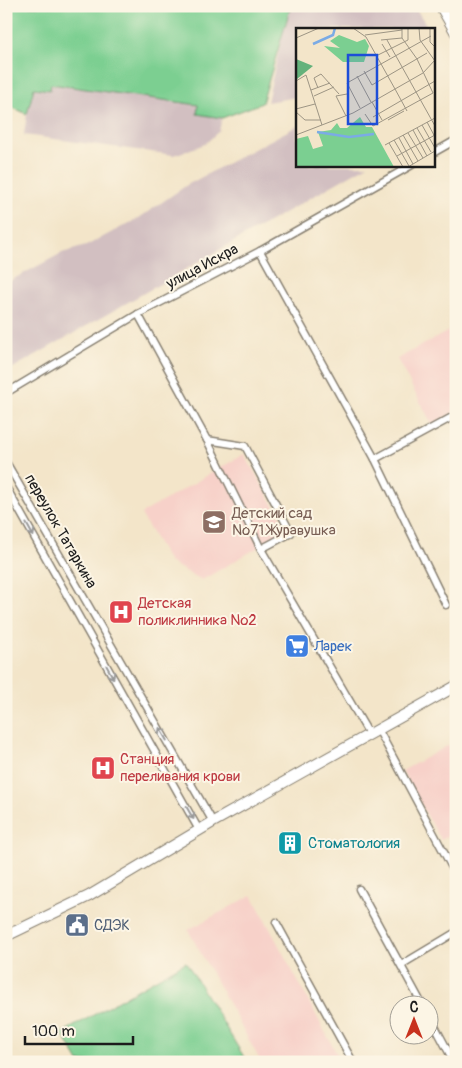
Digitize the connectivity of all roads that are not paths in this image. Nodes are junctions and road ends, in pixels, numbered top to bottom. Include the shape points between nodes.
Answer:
1 (440, 6) edge
2 (452, 19) edge
3 (456, 34) edge
4 (456, 140) edge
5 (434, 152) edge
6 (410, 166) edge
7 (260, 251) junction
8 (138, 314) junction
9 (6, 393) edge
10 (456, 416) edge
11 (207, 440) junction
12 (375, 459) junction
13 (6, 462) edge
14 (6, 487) edge
15 (261, 549) junction
16 (446, 605) dead end
17 (456, 686) edge
18 (373, 732) junction
19 (213, 822) junction
20 (199, 830) junction
21 (456, 875) edge
22 (358, 889) dead end
23 (276, 922) dead end
24 (456, 932) edge
25 (6, 936) edge
26 (401, 965) junction
27 (418, 996) edge
28 (440, 1036) edge
29 (353, 1062) edge
30 (454, 1062) edge

1 - 2 main road
2 - 3 main road
4 - 5 street
6 - 7 street, улица Искра
7 - 8 street, улица Искра
7 - 12 street
8 - 9 street, улица Искра
8 - 11 street
10 - 12 street
11 - 15 street
11 - 15 street via 246,446 291,532
12 - 16 street
19 -> 13 street, переулок Татаркина
14 -> 20 street, переулок Татаркина
15 - 18 street
17 - 18 main road
18 - 19 main road
18 - 21 street
19 - 20 main road
20 - 25 main road via 90,896
22 - 26 street
23 - 29 street
24 - 26 street
26 - 27 street
28 - 30 street

